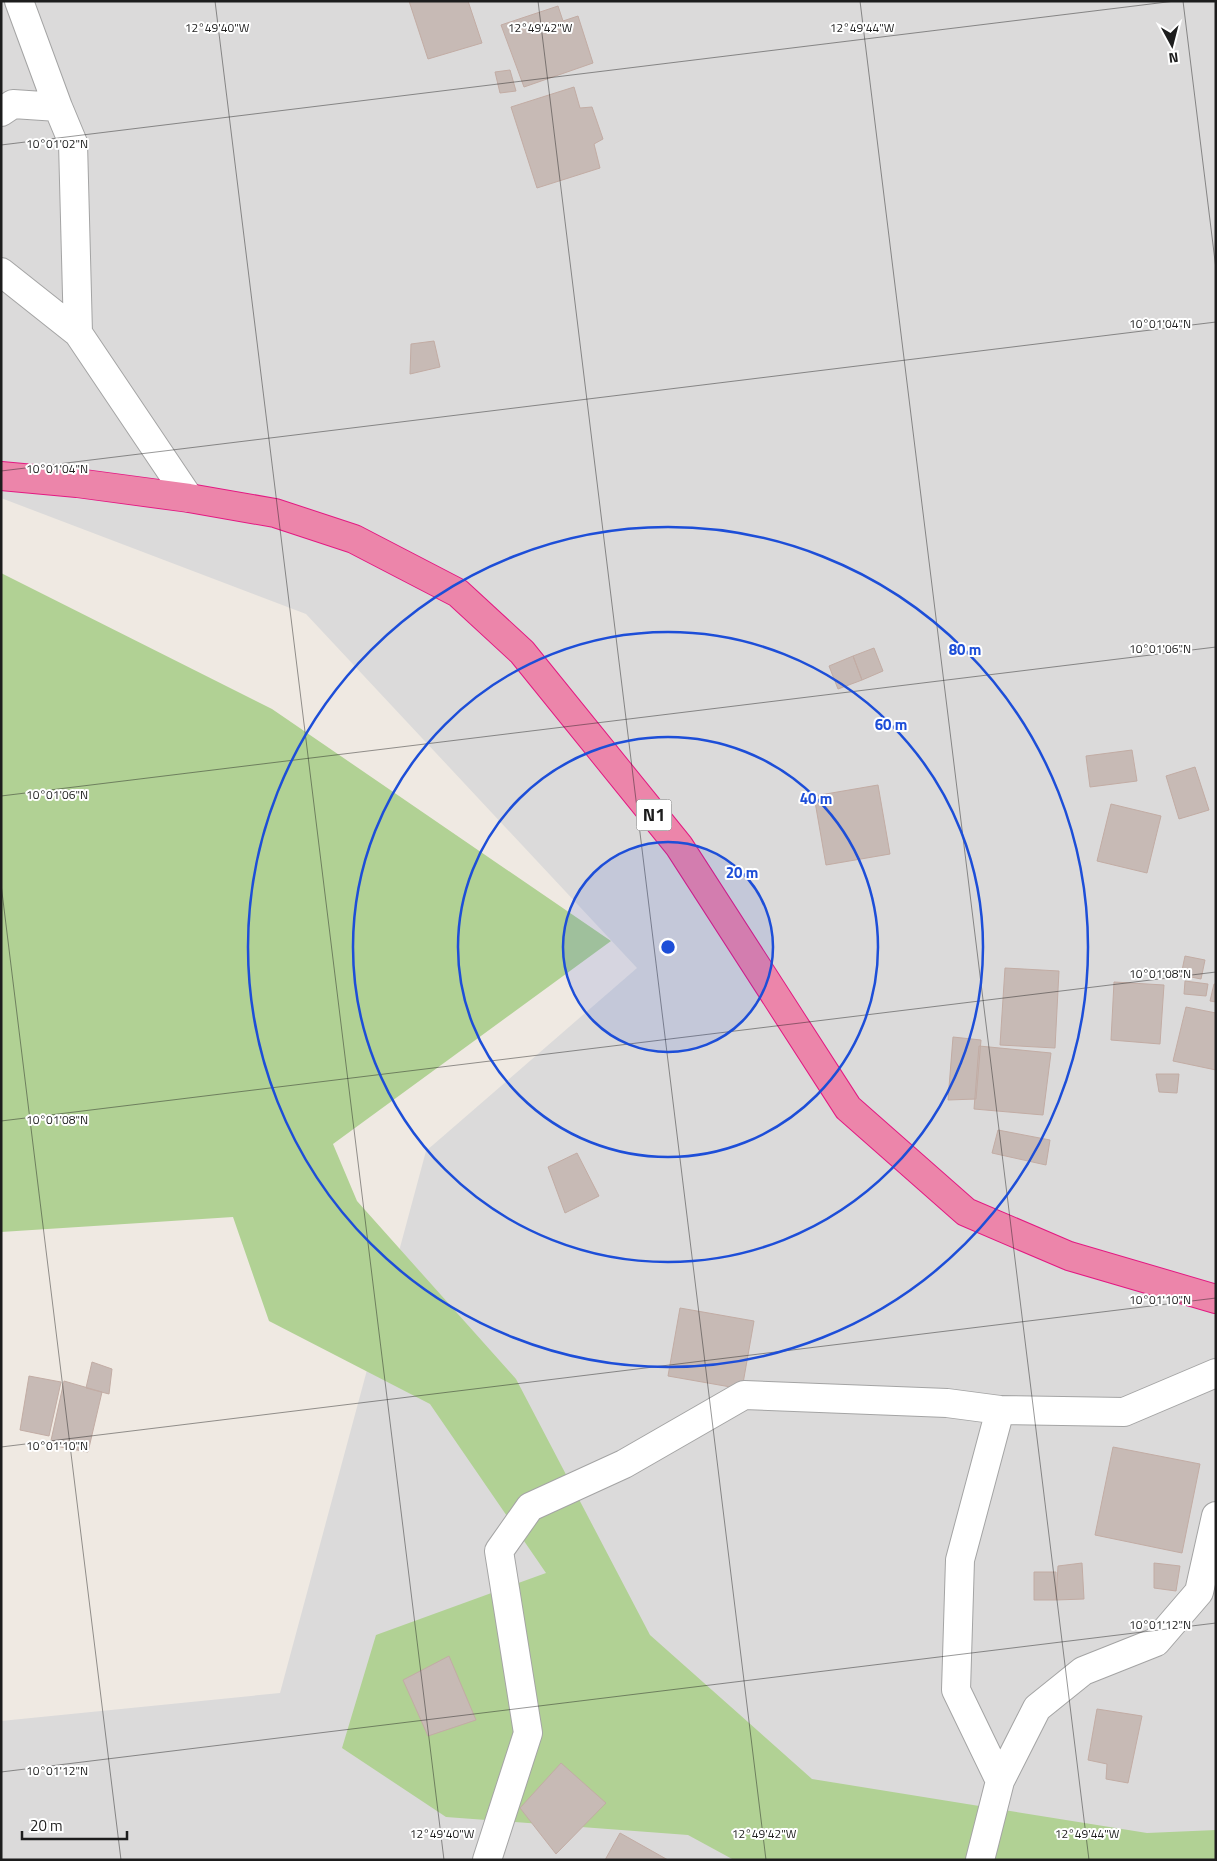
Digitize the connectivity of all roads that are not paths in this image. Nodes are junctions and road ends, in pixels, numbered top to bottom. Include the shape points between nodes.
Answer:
1 (19, 1) edge
2 (58, 107) junction
3 (1, 112) edge
4 (1, 272) edge
5 (78, 333) junction
6 (1, 476) edge
7 (189, 498) junction
8 (1216, 1299) edge
9 (1216, 1373) edge
10 (1000, 1410) junction
11 (1216, 1516) edge
12 (1000, 1781) junction
13 (487, 1860) edge
14 (980, 1860) edge

1 - 2 street
2 - 3 street via 13,104
2 - 5 street via 73,143
4 - 5 street
5 - 7 street
6 - 7 highway, N1
7 - 8 highway, N1 via 275,513 354,539 458,594 522,652 679,846 848,1108 966,1212 1068,1256
9 - 10 street via 1124,1412
10 - 12 street via 960,1560 956,1690
10 - 13 street via 947,1402 744,1395 624,1464 530,1507 499,1551 528,1733
11 - 12 street via 1198,1592 1156,1642 1083,1671 1037,1708
12 - 14 street

